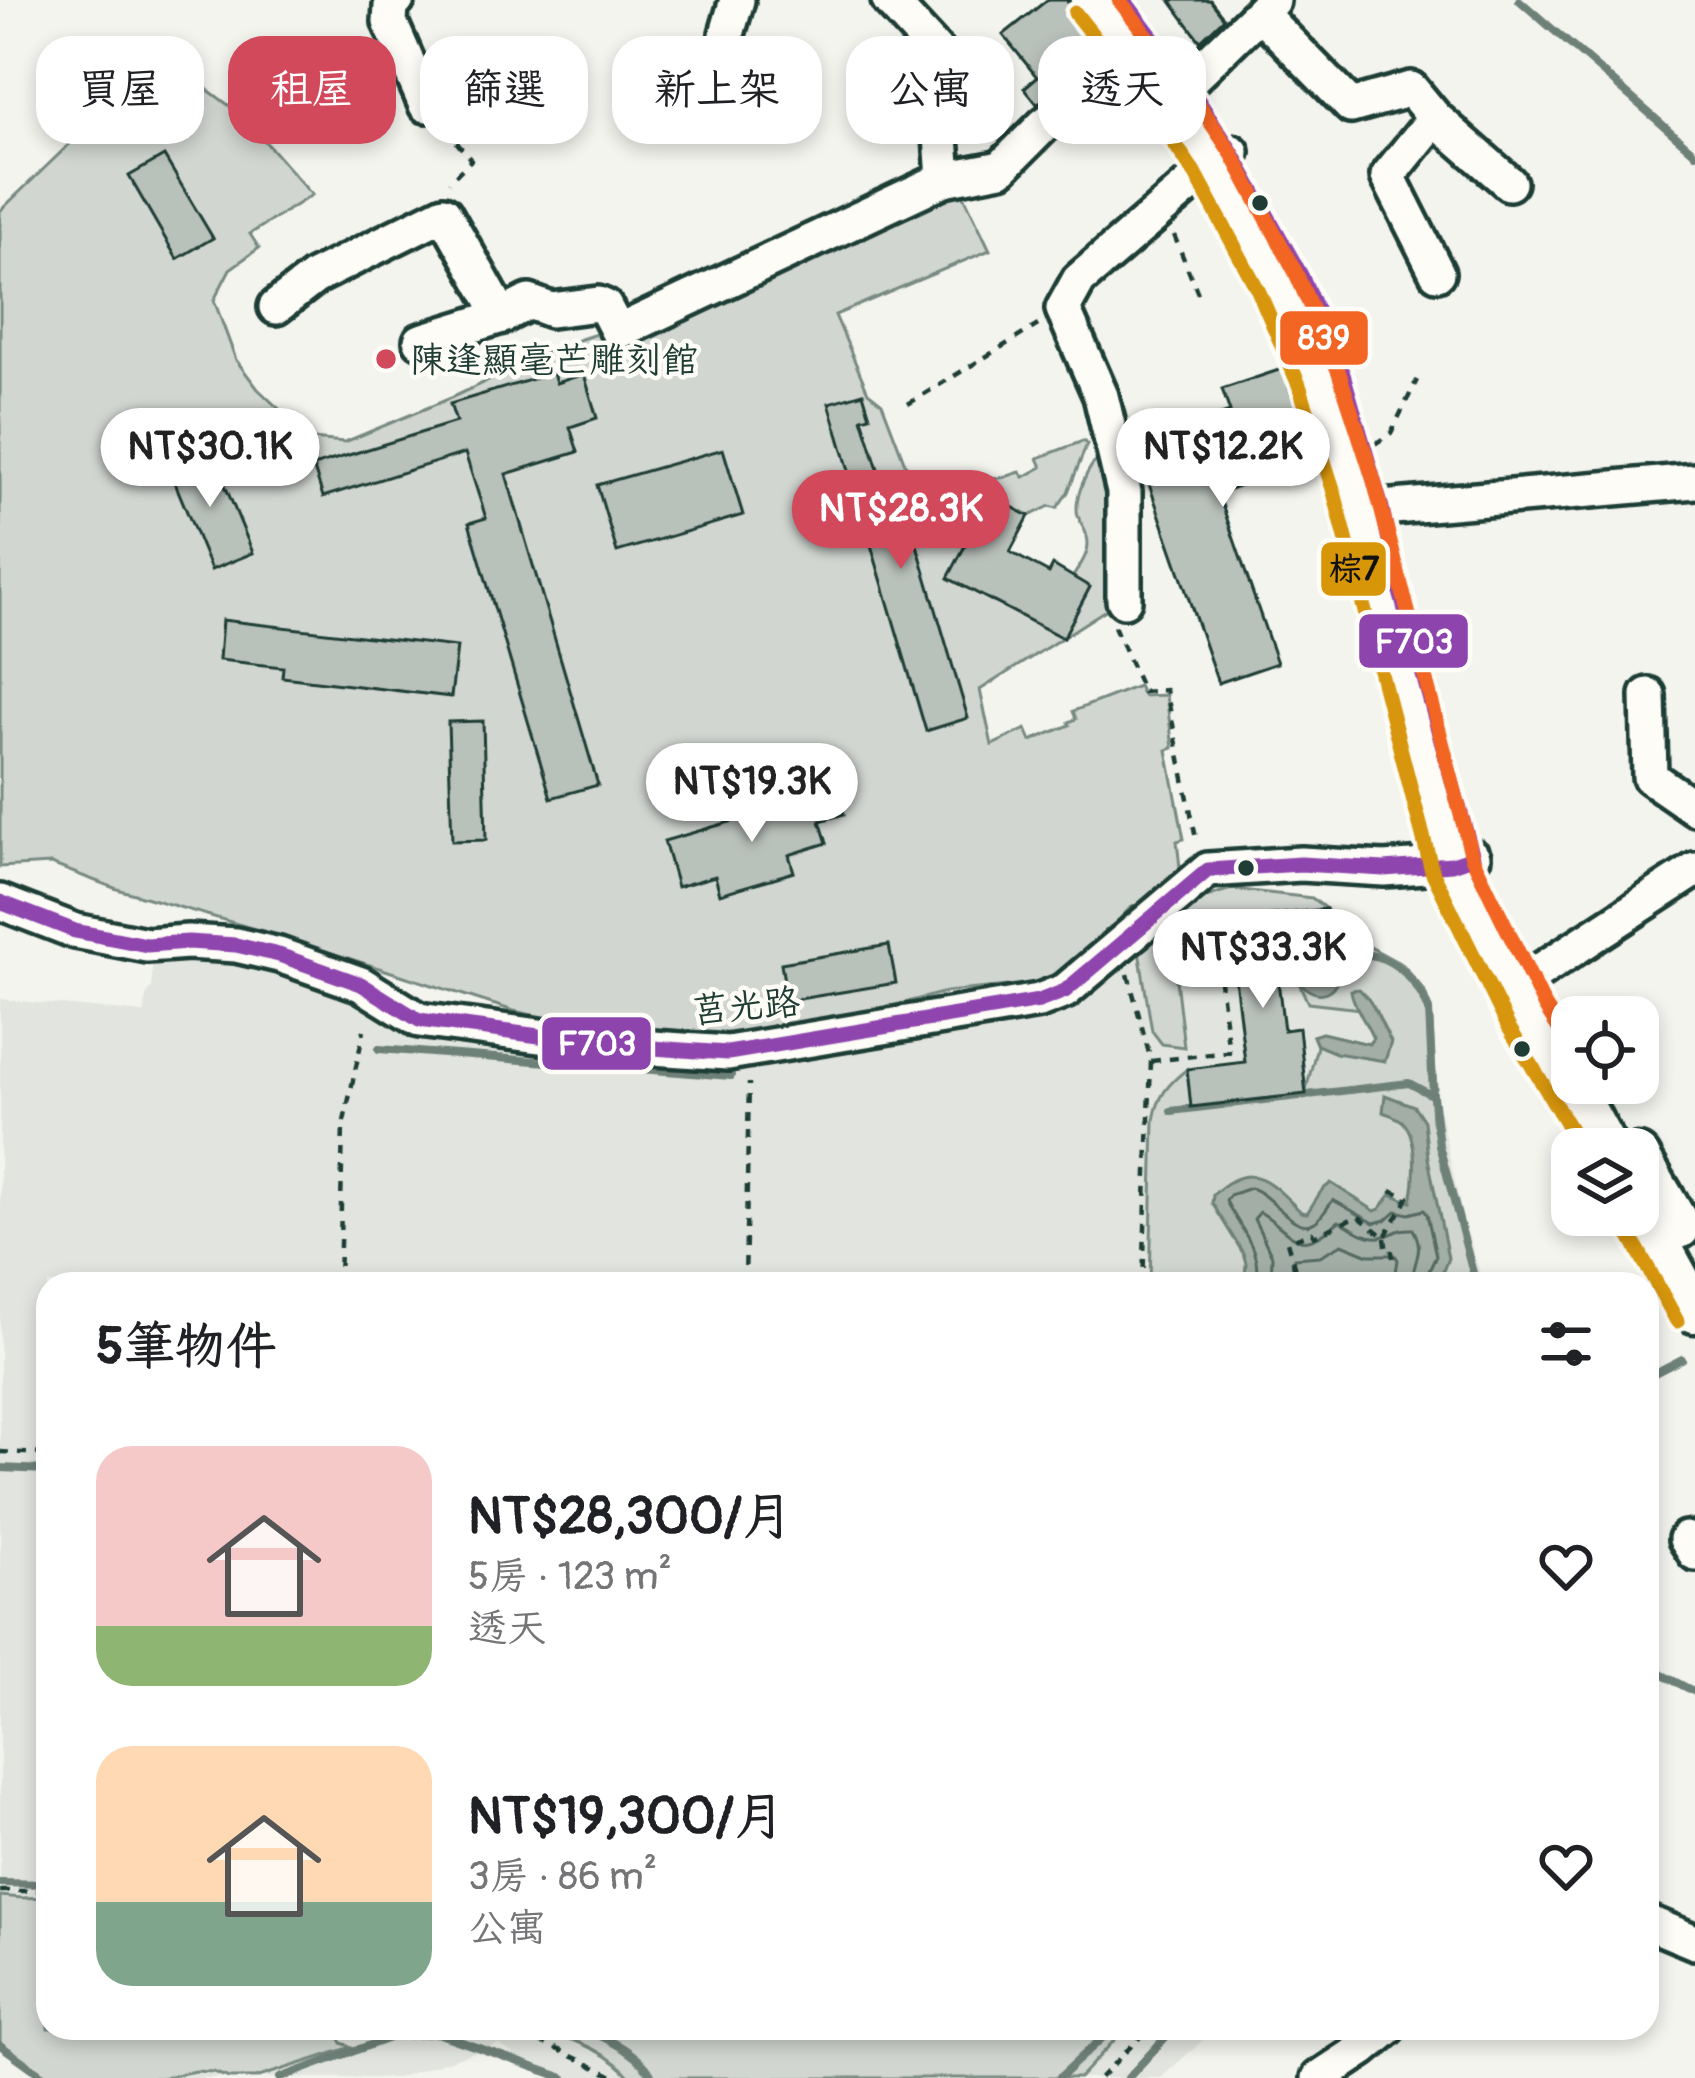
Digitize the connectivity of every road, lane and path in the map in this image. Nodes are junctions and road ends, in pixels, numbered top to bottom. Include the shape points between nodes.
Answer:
1 (737, 0) edge
2 (890, 0) edge
3 (1092, 0) edge
4 (1124, 0) edge
5 (394, 3) edge
6 (1266, 7) edge
7 (727, 34) dead end
8 (1124, 36) edge
9 (1142, 36) edge
10 (1206, 53) edge
11 (420, 91) edge
12 (1435, 118) junction
13 (1038, 130) edge
14 (1206, 136) edge
15 (459, 144) edge
16 (1223, 158) junction
17 (944, 179) junction
18 (1509, 183) dead end
19 (1163, 208) junction
20 (444, 213) junction
21 (1437, 273) dead end
22 (1199, 296) dead end
23 (276, 307) dead end
24 (1063, 309) junction
25 (502, 316) junction
26 (421, 341) dead end
27 (1417, 380) dead end
28 (908, 404) dead end
29 (1365, 451) junction
30 (1695, 482) edge
31 (1382, 508) junction
32 (1124, 600) joint
33 (1648, 695) dead end
34 (1695, 808) edge
35 (1194, 836) dead end
36 (1462, 860) junction
37 (1695, 870) edge
38 (0, 902) edge
39 (1215, 942) dead end
40 (1120, 946) junction
41 (1532, 976) junction
42 (1551, 1008) edge
43 (364, 1030) dead end
44 (1151, 1061) junction
45 (749, 1083) dead end
46 (1594, 1128) edge
47 (1391, 1190) dead end
48 (1659, 1193) edge
49 (1654, 1236) edge
50 (1385, 1238) junction
51 (1695, 1254) edge
52 (1387, 1255) dead end
53 (339, 1272) edge
54 (745, 1272) edge
55 (1143, 1272) edge
56 (1296, 1272) edge
57 (1695, 1311) edge
58 (0, 1452) edge
59 (36, 1454) edge
60 (0, 1891) edge
61 (36, 1891) edge
62 (1659, 1927) edge
63 (1695, 1942) edge
64 (535, 2040) edge
65 (1137, 2040) edge
66 (1374, 2040) edge
67 (616, 2078) edge
68 (1100, 2078) edge
69 (1319, 2078) edge

1 - 7 street
2 - 17 street via 935,50
3 - 8 main road
4 - 9 main road
5 - 11 street via 390,22
6 - 10 street
6 - 12 street via 1351,106 1411,89
12 - 18 street
12 - 21 street via 1388,176
13 - 17 street via 1000,168
14 - 16 main road
15 - 20 path via 472,160 434,196
16 - 19 street
16 - 29 main road via 1302,277 1341,367
16 - 36 main road via 1319,378
17 - 25 street via 618,332 598,304 551,310 529,302
19 - 22 path
19 - 24 street via 1079,280
20 - 23 street via 315,277
20 - 25 street
24 - 28 path
24 - 32 street via 1101,396 1124,492
25 - 26 street
27 - 29 path via 1391,434
29 - 31 main road
30 - 31 street
31 - 36 main road
32 - 35 path via 1113,628 1143,692 1166,690
33 - 34 street via 1650,777
36 - 40 street, 莒光路 via 1208,870
36 - 41 main road
36 - 46 main road via 1527,1017
37 - 41 street
38 - 40 street, 莒光路 via 75,931 280,955 361,984 418,1020 692,1052 728,1053 1039,1001 1065,991
39 - 44 path via 1229,1052
40 - 44 path
41 - 42 main road
43 - 53 path via 343,1126
44 - 55 path
45 - 54 path
47 - 50 path via 1408,1197
48 - 51 main road
49 - 57 main road
50 - 52 path
50 - 56 path via 1358,1216 1312,1232 1287,1242
58 - 59 path
60 - 61 path
62 - 63 street
64 - 67 path
65 - 68 path
66 - 69 street

